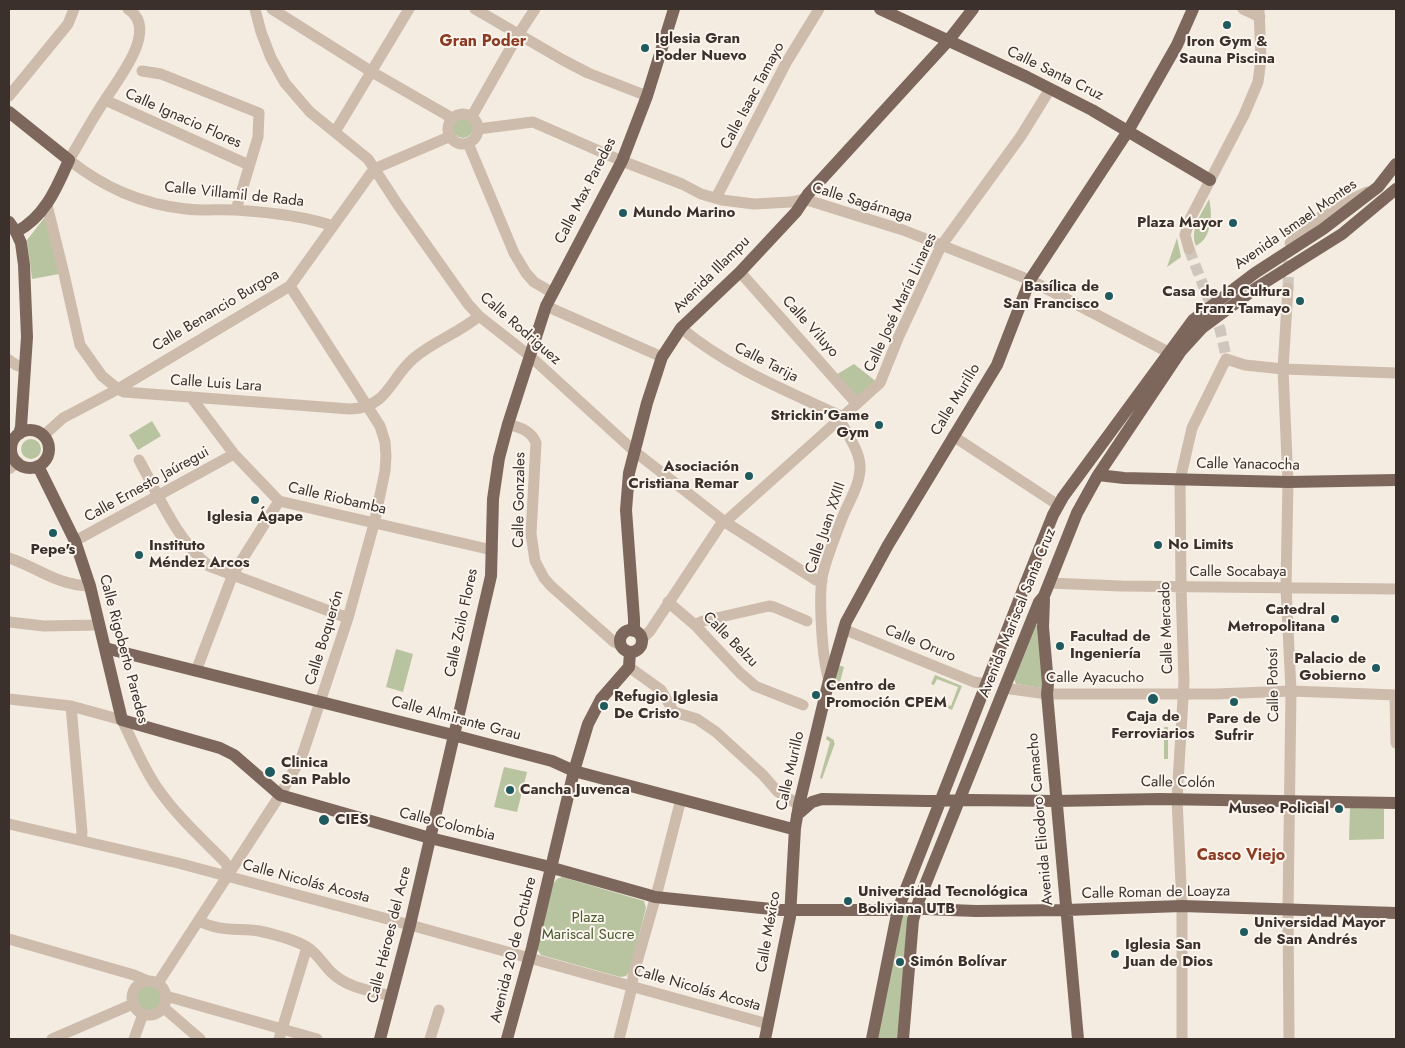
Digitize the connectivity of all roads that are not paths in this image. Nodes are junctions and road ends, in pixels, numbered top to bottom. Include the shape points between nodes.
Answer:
1 (74, 9) edge
2 (254, 9) edge
3 (272, 9) edge
4 (409, 9) edge
5 (475, 9) edge
6 (535, 9) edge
7 (674, 9) edge
8 (819, 9) edge
9 (880, 9) edge
10 (973, 9) edge
11 (1193, 9) edge
12 (1243, 9) edge
13 (131, 11) edge
14 (285, 12) edge
15 (1259, 13) edge
16 (518, 35) junction
17 (948, 41) junction
18 (142, 71) dead end
19 (372, 72) junction
20 (1050, 89) junction
21 (9, 96) edge
22 (647, 96) junction
23 (104, 100) junction
24 (9, 112) edge
25 (472, 116) junction
26 (452, 118) junction
27 (478, 129) junction
28 (335, 132) junction
29 (1128, 132) junction
30 (451, 136) junction
31 (468, 143) junction
32 (69, 160) junction
33 (622, 161) junction
34 (1396, 164) edge
35 (249, 165) junction
36 (374, 169) junction
37 (1210, 180) junction
38 (1378, 187) junction
39 (1396, 189) edge
40 (716, 198) junction
41 (804, 200) junction
42 (47, 205) junction
43 (236, 210) junction
44 (333, 226) junction
45 (13, 227) edge
46 (1290, 243) dead end
47 (941, 246) junction
48 (1189, 249) tunnel mouth
49 (740, 272) junction
50 (1030, 280) junction
51 (290, 286) junction
52 (553, 293) junction
53 (1288, 294) tunnel mouth
54 (546, 306) junction
55 (480, 316) junction
56 (681, 328) junction
57 (1184, 347) joint
58 (1168, 352) junction
59 (530, 356) junction
60 (662, 357) junction
61 (9, 360) edge
62 (25, 368) junction
63 (1283, 369) junction
64 (1396, 373) edge
65 (118, 389) junction
66 (191, 397) junction
67 (857, 404) junction
68 (368, 407) junction
69 (842, 418) junction
70 (508, 424) junction
71 (22, 429) junction
72 (43, 436) junction
73 (954, 436) junction
74 (10, 446) edge
75 (634, 451) junction
76 (234, 454) junction
77 (139, 460) dead end
78 (13, 466) edge
79 (38, 466) junction
80 (1098, 475) junction
81 (1180, 480) junction
82 (1396, 480) edge
83 (1288, 482) junction
84 (159, 495) junction
85 (278, 501) junction
86 (1058, 505) junction
87 (725, 522) junction
88 (374, 524) junction
89 (75, 541) junction
90 (492, 550) junction
91 (9, 558) edge
92 (233, 574) junction
93 (822, 581) junction
94 (1026, 581) junction
95 (1049, 583) junction
96 (90, 586) junction
97 (1181, 587) junction
98 (1286, 587) junction
99 (1396, 589) edge
100 (1044, 596) junction
101 (668, 602) junction
102 (348, 618) junction
103 (807, 621) dead end
104 (9, 622) edge
105 (99, 625) junction
106 (695, 625) junction
107 (843, 629) junction
108 (638, 635) junction
109 (106, 648) junction
110 (625, 648) junction
111 (628, 667) junction
112 (196, 670) junction
113 (829, 680) junction
114 (986, 684) junction
115 (1004, 688) junction
116 (1291, 691) junction
117 (1047, 694) junction
118 (1183, 694) junction
119 (1395, 695) edge
120 (9, 699) edge
121 (322, 701) junction
122 (803, 705) dead end
123 (71, 706) junction
124 (122, 720) junction
125 (453, 735) junction
126 (1396, 743) edge
127 (574, 771) junction
128 (280, 795) junction
129 (681, 799) junction
130 (960, 800) junction
131 (1178, 800) junction
132 (940, 801) junction
133 (1056, 801) junction
134 (1290, 801) junction
135 (1396, 802) edge
136 (798, 810) junction
137 (9, 824) edge
138 (796, 828) junction
139 (430, 838) junction
140 (81, 840) junction
141 (551, 868) junction
142 (228, 877) junction
143 (655, 896) junction
144 (1182, 906) junction
145 (899, 908) junction
146 (916, 909) junction
147 (1288, 909) junction
148 (791, 910) junction
149 (1066, 910) junction
150 (1396, 913) edge
151 (199, 921) junction
152 (410, 925) junction
153 (9, 939) edge
154 (307, 947) junction
155 (529, 959) junction
156 (153, 982) junction
157 (632, 987) junction
158 (166, 996) junction
159 (392, 996) junction
160 (134, 1004) junction
161 (164, 1008) junction
162 (439, 1010) dead end
163 (143, 1014) junction
164 (768, 1024) junction
165 (280, 1034) edge
166 (52, 1039) edge
167 (134, 1039) edge
168 (200, 1039) edge
169 (318, 1039) edge
170 (380, 1039) edge
171 (430, 1039) edge
172 (507, 1039) edge
173 (618, 1039) edge
174 (764, 1039) edge
175 (872, 1039) edge
176 (902, 1039) edge
177 (1078, 1039) edge
178 (1182, 1039) edge
179 (1289, 1039) edge

1 - 21 street via 68,24
2 - 28 street, Calle Rodriguez via 268,49 285,83 310,112
3 - 14 street
4 - 19 street
5 - 16 street
6 - 16 street
7 - 22 main road, Calle Max Paredes
8 - 40 street, Calle Isaac Tamayo via 786,63
9 - 17 main road, Calle Santa Cruz
10 - 17 main road, Avenida Illampu
11 - 29 main road, Calle Murillo via 1177,45
12 - 15 street
13 - 23 street via 140,29 133,56
14 - 19 street
15 - 37 street via 1261,59 1258,82
16 - 22 street via 588,72
16 - 25 street
17 - 20 main road, Calle Santa Cruz
17 - 41 main road, Avenida Illampu
18 - 35 street via 160,74 259,113 258,137
19 - 26 street
19 - 28 street
20 - 29 main road, Calle Santa Cruz
20 - 47 street, Calle José María Linares via 1021,136
22 - 33 main road, Calle Max Paredes
23 - 32 street
23 - 35 street, Calle Ignacio Flores
24 - 32 main road, Calle Villamil de Rada
25 - 26 street via 460,114
25 - 27 street
26 - 30 street via 448,127
27 - 31 street
27 - 33 street, Calle Sagárnaga via 533,122
28 - 36 street, Calle Rodriguez via 368,159
29 - 37 main road, Calle Santa Cruz
29 - 50 main road, Calle Murillo
30 - 31 street via 458,143
30 - 36 street
31 - 52 street via 514,253 534,282
32 - 42 main road
32 - 43 street, Calle Villamil de Rada via 104,184 146,201 189,209
33 - 40 street, Calle Sagárnaga
33 - 52 main road, Calle Max Paredes
34 - 38 main road, Avenida Ismael Montes
35 - 43 street
36 - 44 street, Calle Benancio Burgoa
36 - 55 street, Calle Rodriguez via 468,304
37 - 48 street via 1187,227 1185,235
38 - 46 street via 1337,206
38 - 58 main road, Avenida Ismael Montes via 1206,309
39 - 57 main road, Avenida Ismael Montes via 1342,234 1256,288 1202,328
40 - 41 street, Calle Sagárnaga via 754,204
41 - 47 street, Calle Sagárnaga via 903,230
41 - 49 main road, Avenida Illampu
42 - 45 main road via 32,220
42 - 65 street via 80,345 102,376
43 - 44 street, Calle Villamil de Rada
44 - 51 street, Calle Benancio Burgoa
45 - 62 main road via 21,243 24,265
47 - 50 street, Calle Sagárnaga
47 - 67 street, Calle José María Linares via 880,383
49 - 56 main road, Avenida Illampu
49 - 67 street, Calle Viluyo
50 - 58 street, Calle Sagárnaga
50 - 73 main road, Calle Murillo via 996,365
51 - 65 street, Calle Benancio Burgoa
51 - 68 street, Calle Boquerón
52 - 54 main road, Calle Max Paredes
53 - 63 street, Calle Potosí
54 - 59 main road, Calle Max Paredes
54 - 60 street
55 - 59 street, Calle Rodriguez
55 - 68 street via 412,359 387,392
56 - 60 main road, Avenida Illampu
56 - 69 street, Calle Tarija via 733,365
57 - 80 main road, Avenida Mariscal Santa Cruz
58 - 86 main road, Avenida Mariscal Santa Cruz
59 - 70 main road, Calle Zoilo Flores
59 - 75 street, Calle Rodriguez
60 - 75 main road, Avenida Illampu
61 - 62 street
62 - 71 main road
63 - 64 street
63 - 81 street, Calle Mercado via 1245,365 1226,357 1192,428
63 - 83 street, Calle Potosí
65 - 66 street, Calle Luis Lara
65 - 72 street, Calle Benancio Burgoa via 63,418
66 - 68 street, Calle Luis Lara via 350,409
66 - 76 street, Calle Riobamba
67 - 69 street, Calle José María Linares
68 - 88 street, Calle Boquerón via 380,426 386,456
69 - 87 street, Calle José María Linares
69 - 93 street, Calle Juan XXIII via 857,453 860,475
70 - 90 main road, Calle Zoilo Flores via 493,499
70 - 110 street, Calle Gonzales via 525,429 536,442 531,534 540,570 551,586
71 - 72 main road via 36,431
71 - 74 main road
72 - 79 main road via 48,452
73 - 86 street
73 - 107 main road, Calle Murillo via 888,545
74 - 78 main road
75 - 87 street, Calle Rodriguez
75 - 108 main road, Avenida Illampu via 626,510
76 - 84 street, Calle Ernesto Jaúregui
76 - 85 street, Calle Riobamba
77 - 84 street
78 - 79 main road
79 - 89 main road, Calle Rigoberto Paredes
80 - 81 main road, Calle Yanacocha
80 - 95 main road, Avenida Mariscal Santa Cruz via 1077,513
81 - 83 main road, Calle Yanacocha
81 - 97 street, Calle Mercado
82 - 83 main road, Calle Yanacocha
83 - 98 street, Calle Potosí
84 - 89 street, Calle Ernesto Jaúregui
84 - 92 street via 185,543 197,556 209,566
85 - 88 street, Calle Riobamba
85 - 92 street
86 - 94 main road, Avenida Mariscal Santa Cruz
87 - 93 street, Calle Rodriguez
87 - 101 street, Calle José María Linares
88 - 90 street, Calle Riobamba
88 - 102 street, Calle Boquerón
89 - 96 main road, Calle Rigoberto Paredes
90 - 125 main road, Calle Zoilo Flores via 491,576
91 - 96 street via 57,581
92 - 102 street
92 - 112 street
93 - 113 street, Calle Juan XXIII via 823,642
94 - 95 main road
94 - 114 main road, Avenida Mariscal Santa Cruz
95 - 97 street, Calle Socabaya
95 - 100 main road, Avenida Mariscal Santa Cruz
96 - 105 main road, Calle Rigoberto Paredes
97 - 98 street, Calle Socabaya
97 - 118 street, Calle Mercado
98 - 99 street, Calle Socabaya
98 - 116 street, Calle Potosí
100 - 115 main road, Avenida Mariscal Santa Cruz
100 - 117 main road, Avenida Eliodoro Camacho
101 - 106 street, Calle Belzu
101 - 108 street, Calle José María Linares via 650,631
102 - 121 street, Calle Boquerón
103 - 106 street via 769,606
104 - 105 street via 44,626
105 - 109 main road, Calle Rigoberto Paredes
106 - 122 street, Calle Belzu via 755,686
107 - 113 main road, Calle Murillo
107 - 114 street, Calle Oruro
108 - 110 main road via 626,632 622,637
108 - 110 main road via 641,647 634,652
109 - 112 main road, Calle Almirante Grau
109 - 124 main road, Calle Rigoberto Paredes
110 - 111 main road
111 - 127 main road, Avenida 20 de Octubre via 600,699 588,724
111 - 136 street via 661,690 674,712 697,719 716,732
112 - 121 main road, Calle Almirante Grau
113 - 136 main road, Calle Murillo
114 - 115 main road
114 - 132 main road, Avenida Mariscal Santa Cruz
115 - 117 street, Calle Ayacucho
115 - 130 main road, Avenida Mariscal Santa Cruz
116 - 118 street, Calle Ayacucho
116 - 119 street, Calle Ayacucho
116 - 134 street, Calle Potosí
117 - 118 street, Calle Ayacucho
117 - 133 main road, Avenida Eliodoro Camacho
118 - 131 street, Calle Mercado
119 - 126 street
120 - 123 street, Calle Colombia
121 - 125 main road, Calle Almirante Grau
121 - 128 street, Calle Boquerón via 302,756
123 - 124 street, Calle Colombia
123 - 140 street
124 - 128 main road, Calle Colombia via 220,748 234,755
124 - 142 street, Calle Rigoberto Paredes via 156,787 224,861
125 - 127 main road, Calle Almirante Grau
125 - 139 main road, Calle Zoilo Flores
127 - 129 main road, Calle Almirante Grau
127 - 141 main road, Avenida 20 de Octubre
128 - 139 main road, Calle Colombia
128 - 142 street, Calle Boquerón
129 - 138 main road, Calle Almirante Grau
129 - 143 street
130 - 132 main road, Calle Colón
130 - 133 main road, Calle Colón
130 - 146 main road, Avenida Mariscal Santa Cruz
131 - 133 main road, Calle Colón
131 - 134 main road, Calle Colón
131 - 144 street, Calle Mercado
132 - 136 main road via 816,800
132 - 145 main road, Avenida Mariscal Santa Cruz
133 - 149 main road, Avenida Eliodoro Camacho
134 - 135 main road, Calle Colón
134 - 147 street, Calle Potosí
136 - 138 main road, Calle Murillo
137 - 140 street, Calle Nicolás Acosta
138 - 148 main road, Calle México
139 - 141 main road, Calle Colombia
139 - 152 main road, Calle Héroes del Acre
140 - 142 street, Calle Nicolás Acosta
141 - 143 main road, Calle Colombia
141 - 155 main road, Avenida 20 de Octubre
142 - 151 street, Calle Boquerón
142 - 152 street, Calle Nicolás Acosta
143 - 148 main road, Calle Colombia
143 - 157 street
144 - 147 main road, Calle Roman de Loayza
144 - 149 main road, Calle Roman de Loayza
144 - 178 street, Calle Mercado
145 - 146 main road, Calle Colombia
145 - 148 main road, Calle Colombia
145 - 175 main road, Avenida Mariscal Santa Cruz
146 - 149 main road, Calle Roman de Loayza
146 - 176 main road, Avenida Mariscal Santa Cruz
147 - 150 main road, Calle Roman de Loayza
147 - 179 street, Calle Potosí
148 - 164 main road, Calle México
149 - 177 main road, Avenida Eliodoro Camacho
151 - 154 street via 213,928 259,931
151 - 156 street, Calle Boquerón
152 - 155 street, Calle Nicolás Acosta
152 - 159 main road, Calle Héroes del Acre
153 - 156 street
154 - 159 street via 332,974 363,990
154 - 165 street
155 - 157 street, Calle Nicolás Acosta
155 - 172 main road, Avenida 20 de Octubre
156 - 158 street via 165,991
156 - 160 street via 138,985 133,994
157 - 164 street, Calle Nicolás Acosta
157 - 173 street
158 - 161 street
158 - 165 street
159 - 170 main road, Calle Héroes del Acre
160 - 163 street
160 - 166 street
161 - 163 street via 154,1015
161 - 168 street
162 - 171 street
163 - 167 street
164 - 174 main road, Calle México
165 - 169 street

